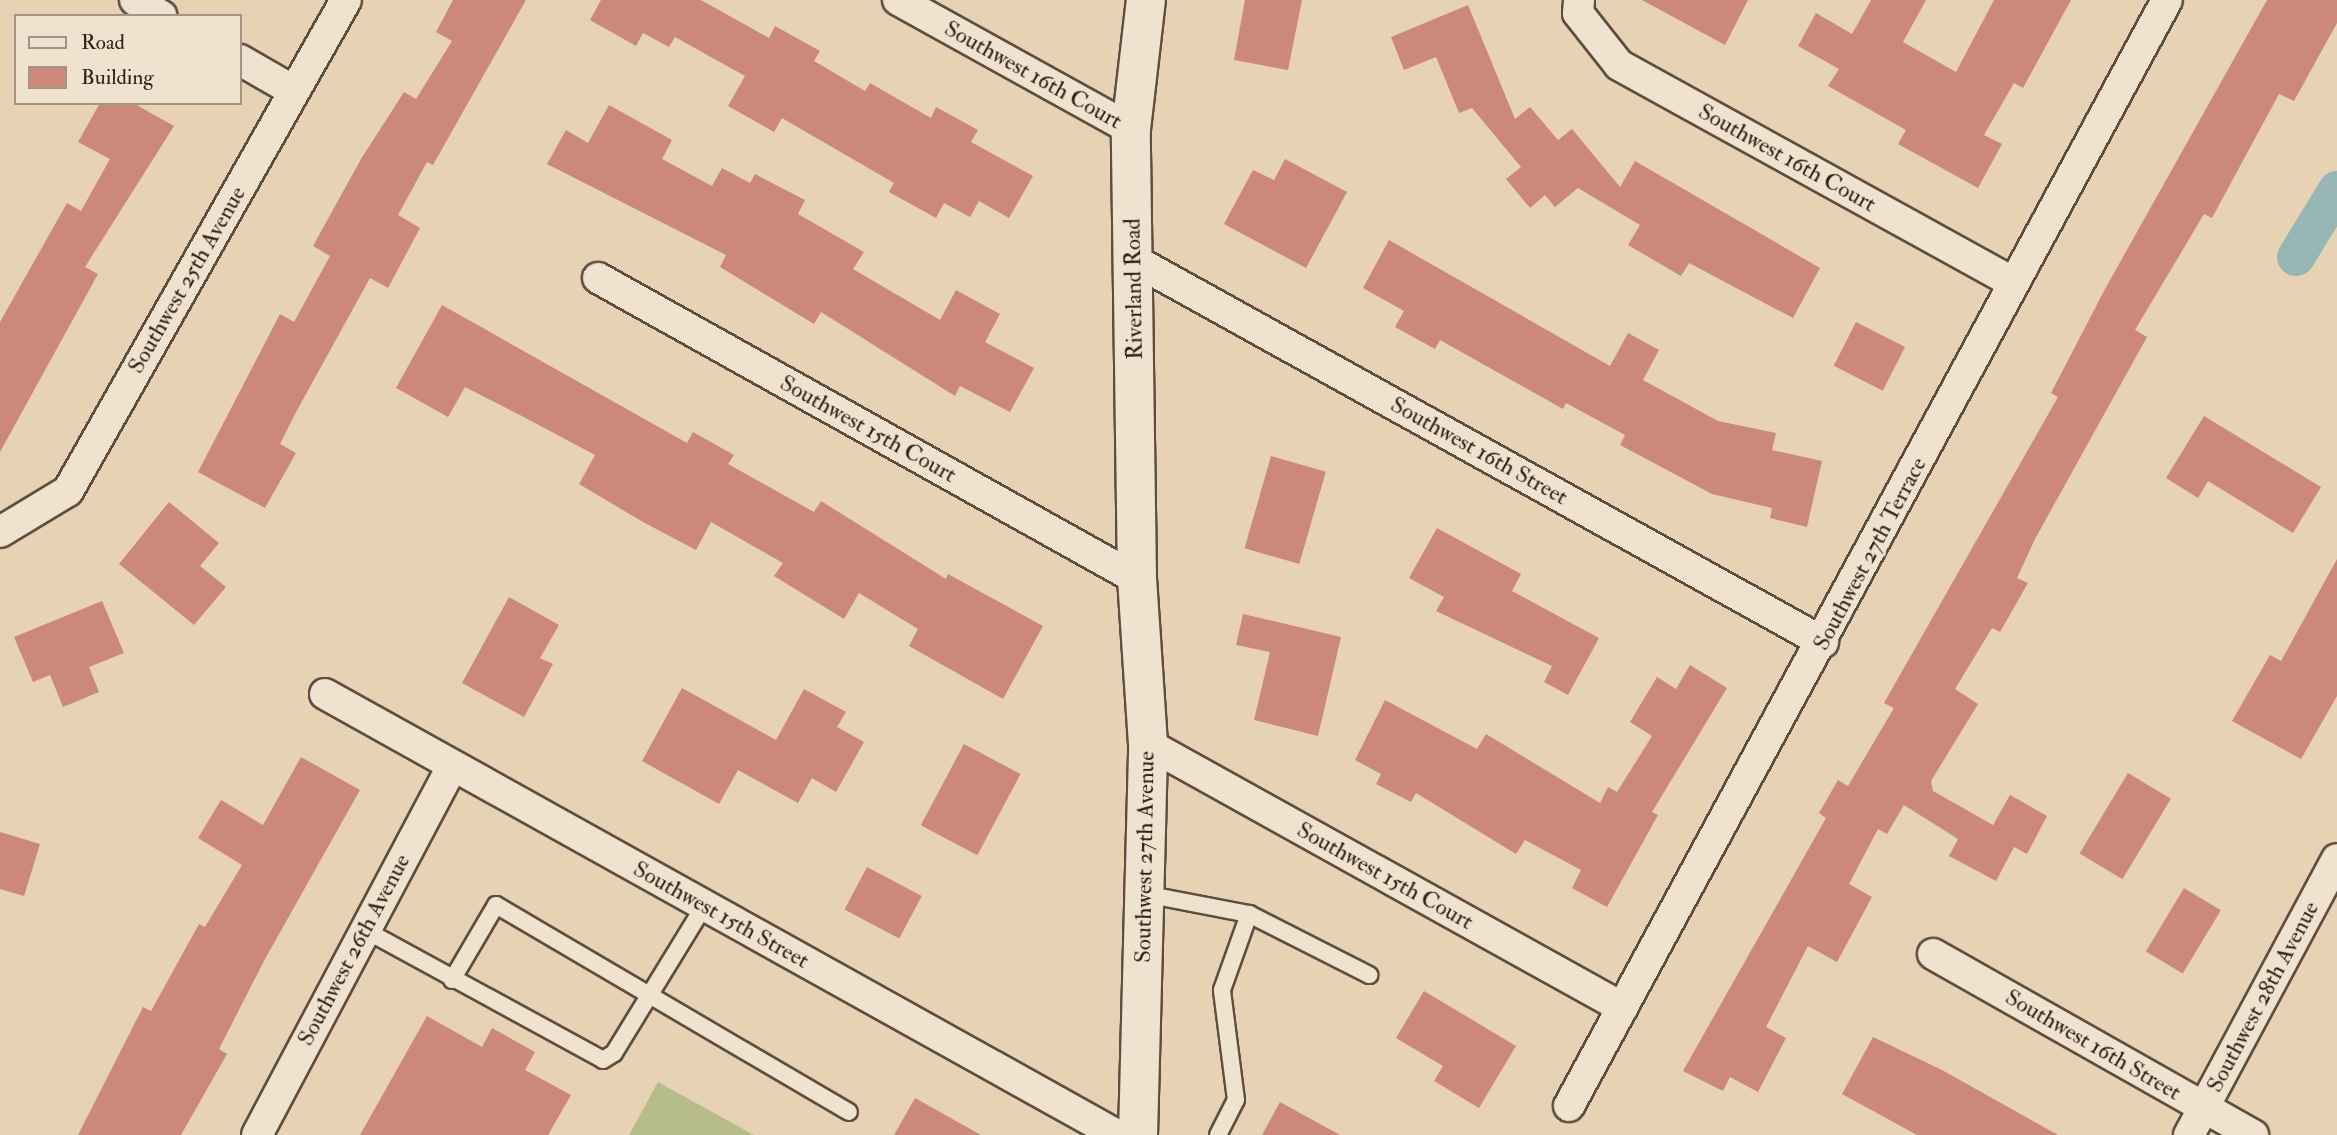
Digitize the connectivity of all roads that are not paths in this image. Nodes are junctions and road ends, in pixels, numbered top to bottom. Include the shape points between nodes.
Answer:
1 (135, 0) edge
2 (346, 0) edge
3 (898, 0) edge
4 (1146, 0) edge
5 (2167, 0) edge
6 (1578, 6) edge
7 (159, 14) edge
8 (242, 61) edge
9 (294, 91) junction
10 (1131, 129) junction
11 (1134, 260) junction
12 (598, 278) dead end
13 (2014, 283) junction
14 (0, 532) edge
15 (1138, 579) junction
16 (1824, 642) junction
17 (325, 694) dead end
18 (1148, 744) junction
19 (452, 766) junction
20 (2337, 859) edge
21 (1144, 894) junction
22 (704, 906) junction
23 (1249, 914) junction
24 (365, 930) junction
25 (1933, 954) dead end
26 (1369, 975) dead end
27 (452, 980) junction
28 (648, 995) junction
29 (1623, 1008) junction
30 (1569, 1106) dead end
31 (2204, 1108) junction
32 (849, 1112) dead end
33 (257, 1135) edge
34 (1117, 1135) edge
35 (1138, 1135) edge
36 (1218, 1135) edge
37 (2189, 1135) edge
38 (2253, 1135) edge

1 - 7 street
2 - 9 street, Southwest 25th Avenue
3 - 10 street, Southwest 16th Court
4 - 10 street, Riverland Road
5 - 13 street, Southwest 27th Terrace
6 - 13 street, Southwest 16th Court via 1619,65
8 - 9 street
9 - 14 street, Southwest 25th Avenue via 68,491
10 - 11 street, Riverland Road
11 - 15 street, Riverland Road
11 - 16 street, Southwest 16th Street
12 - 15 street, Southwest 15th Court
13 - 16 street, Southwest 27th Terrace
15 - 18 street, Southwest 27th Avenue
16 - 29 street, Southwest 27th Terrace
17 - 19 street, Southwest 15th Street
18 - 21 street, Southwest 27th Avenue
18 - 29 street, Southwest 15th Court
19 - 22 street, Southwest 15th Street
19 - 24 street, Southwest 26th Avenue
20 - 31 street, Southwest 28th Avenue
21 - 23 lane
21 - 35 street, Southwest 27th Avenue
22 - 28 lane
22 - 34 street, Southwest 15th Street
23 - 26 lane
23 - 36 lane via 1222,990 1236,1100
24 - 27 lane
24 - 33 street, Southwest 26th Avenue
25 - 31 street, Southwest 16th Street
27 - 28 lane via 603,1060 614,1053
27 - 28 lane via 496,905
28 - 32 lane
29 - 30 street, Southwest 27th Terrace
31 - 37 street, Southwest 28th Avenue
31 - 38 street, Southwest 16th Street

